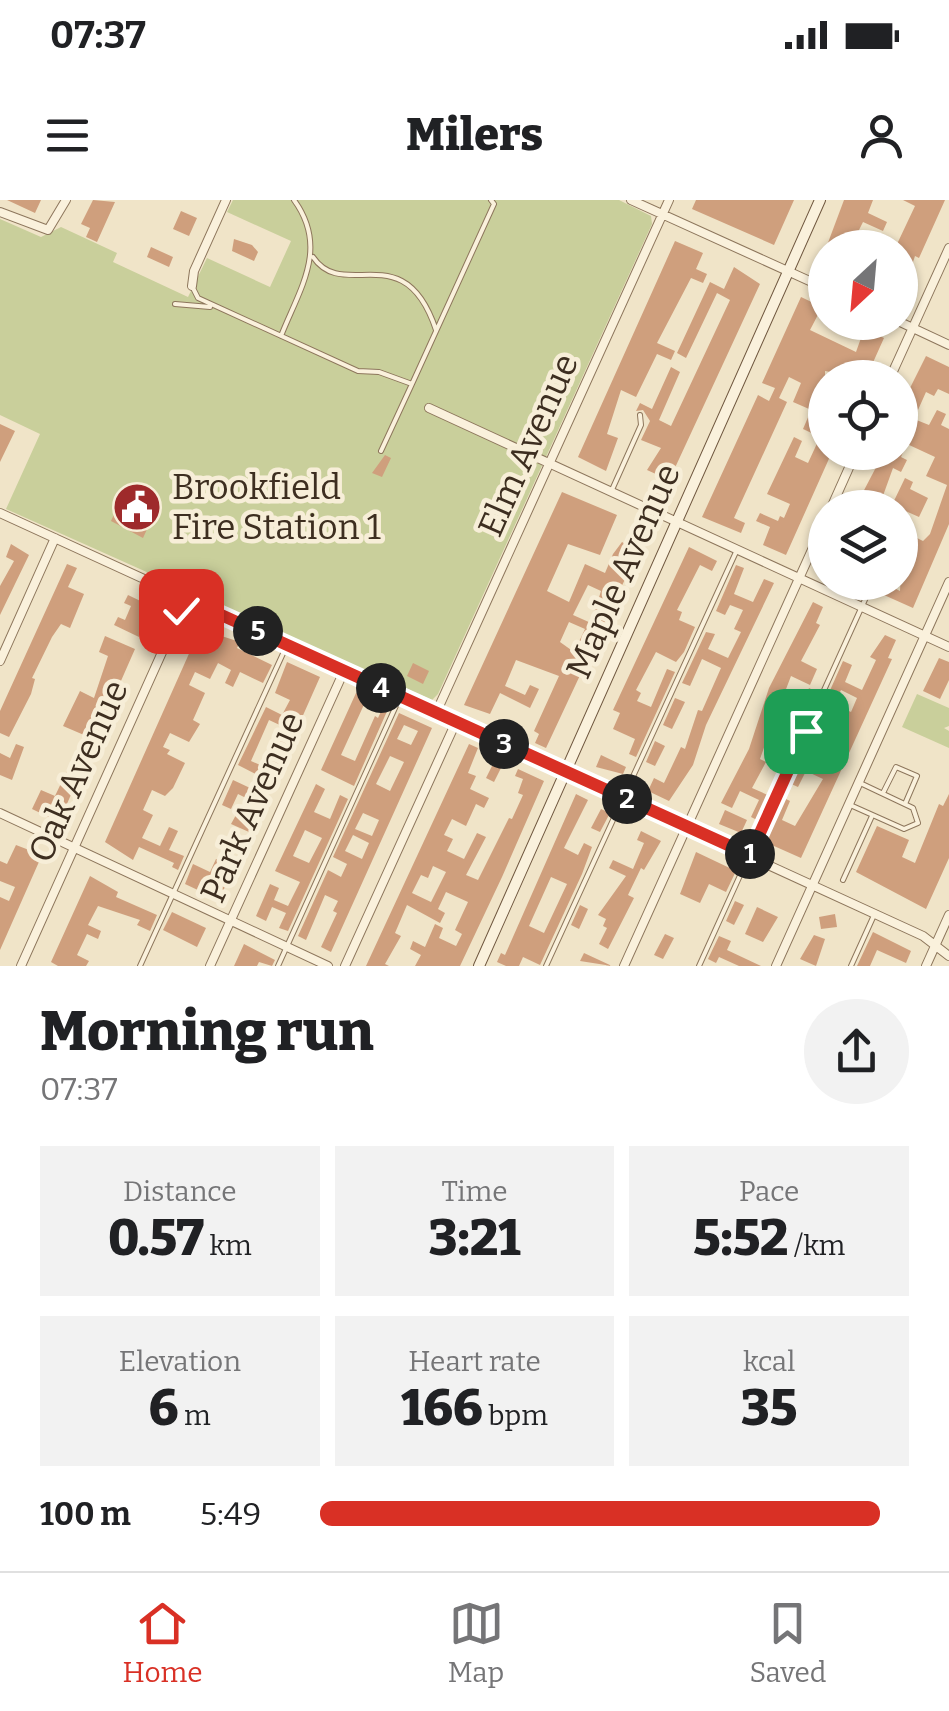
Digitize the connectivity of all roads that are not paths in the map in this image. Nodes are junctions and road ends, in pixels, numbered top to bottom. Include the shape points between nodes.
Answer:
1 (66, 200) edge
2 (226, 200) edge
3 (294, 200) edge
4 (492, 200) edge
5 (631, 200) edge
6 (669, 200) edge
7 (820, 200) edge
8 (0, 212) edge
9 (663, 214) junction
10 (949, 248) edge
11 (312, 257) junction
12 (788, 271) junction
13 (808, 280) edge
14 (192, 286) joint
15 (175, 304) dead end
16 (216, 307) junction
17 (918, 317) edge
18 (436, 330) junction
19 (918, 330) edge
20 (282, 336) junction
21 (949, 344) edge
22 (412, 384) junction
23 (429, 408) dead end
24 (640, 415) dead end
25 (380, 451) dead end
26 (549, 464) junction
27 (611, 492) junction
28 (0, 513) edge
29 (674, 521) junction
30 (55, 538) junction
31 (737, 550) junction
32 (808, 558) edge
33 (799, 578) junction
34 (949, 582) edge
35 (186, 599) junction
36 (865, 600) edge
37 (862, 607) junction
38 (924, 636) junction
39 (287, 645) junction
40 (949, 648) edge
41 (0, 661) edge
42 (344, 671) junction
43 (400, 696) junction
44 (436, 713) junction
45 (456, 722) junction
46 (565, 772) junction
47 (858, 782) junction
48 (882, 794) junction
49 (623, 797) junction
50 (848, 804) junction
51 (905, 804) junction
52 (0, 814) edge
53 (872, 816) junction
54 (688, 827) junction
55 (74, 847) junction
56 (750, 855) junction
57 (843, 880) dead end
58 (812, 885) junction
59 (173, 894) junction
60 (875, 913) junction
61 (949, 915) edge
62 (230, 922) junction
63 (935, 946) junction
64 (286, 947) junction
65 (949, 956) edge
66 (20, 966) edge
67 (140, 966) edge
68 (210, 966) edge
69 (278, 966) edge
70 (328, 966) edge
71 (346, 966) edge
72 (479, 966) edge
73 (546, 966) edge
74 (624, 966) edge
75 (699, 966) edge
76 (776, 966) edge
77 (851, 966) edge
78 (926, 966) edge

1 - 8 street via 48,230
2 - 14 street
3 - 11 lane via 310,228
4 - 18 lane
5 - 9 street
6 - 9 street, Elm Avenue
7 - 12 street, Maple Avenue
9 - 12 street
9 - 26 street, Elm Avenue
10 - 17 street
11 - 18 lane via 336,274 384,273 406,282 421,295
11 - 20 lane
12 - 13 street
12 - 29 street, Maple Avenue
14 - 16 lane via 198,298
15 - 16 lane
16 - 20 lane
18 - 22 lane
19 - 21 street
20 - 22 lane via 358,371
22 - 25 lane
23 - 26 street
24 - 27 lane
26 - 27 street
26 - 44 street, Elm Avenue
27 - 29 street
28 - 30 street
29 - 31 street
29 - 46 street, Maple Avenue
30 - 35 street
30 - 41 street
31 - 33 street
31 - 49 lane
32 - 33 street
33 - 37 street
33 - 54 street
34 - 38 street
35 - 39 street
35 - 55 street, Oak Avenue
36 - 37 lane
37 - 38 street
37 - 56 lane
38 - 40 street
38 - 47 street
39 - 42 street
39 - 59 lane
42 - 43 street
42 - 62 street, Park Avenue
43 - 44 street
43 - 64 lane
44 - 45 street
45 - 46 street
45 - 71 street
46 - 49 street
46 - 72 street, Maple Avenue
47 - 48 lane
47 - 50 street
48 - 51 lane
48 - 51 lane via 896,766 916,776
49 - 54 street
49 - 73 lane
50 - 53 lane
50 - 58 street
51 - 53 lane via 918,815 912,829
52 - 55 street
53 - 57 lane
54 - 56 street
54 - 74 street
55 - 59 street
55 - 66 street, Oak Avenue
56 - 58 street
56 - 75 lane
58 - 60 street
58 - 76 street
59 - 62 street
59 - 67 lane
60 - 63 street
60 - 77 lane
61 - 63 street
62 - 64 street
62 - 68 street, Park Avenue
63 - 65 street
63 - 78 street
64 - 69 lane
64 - 70 street

